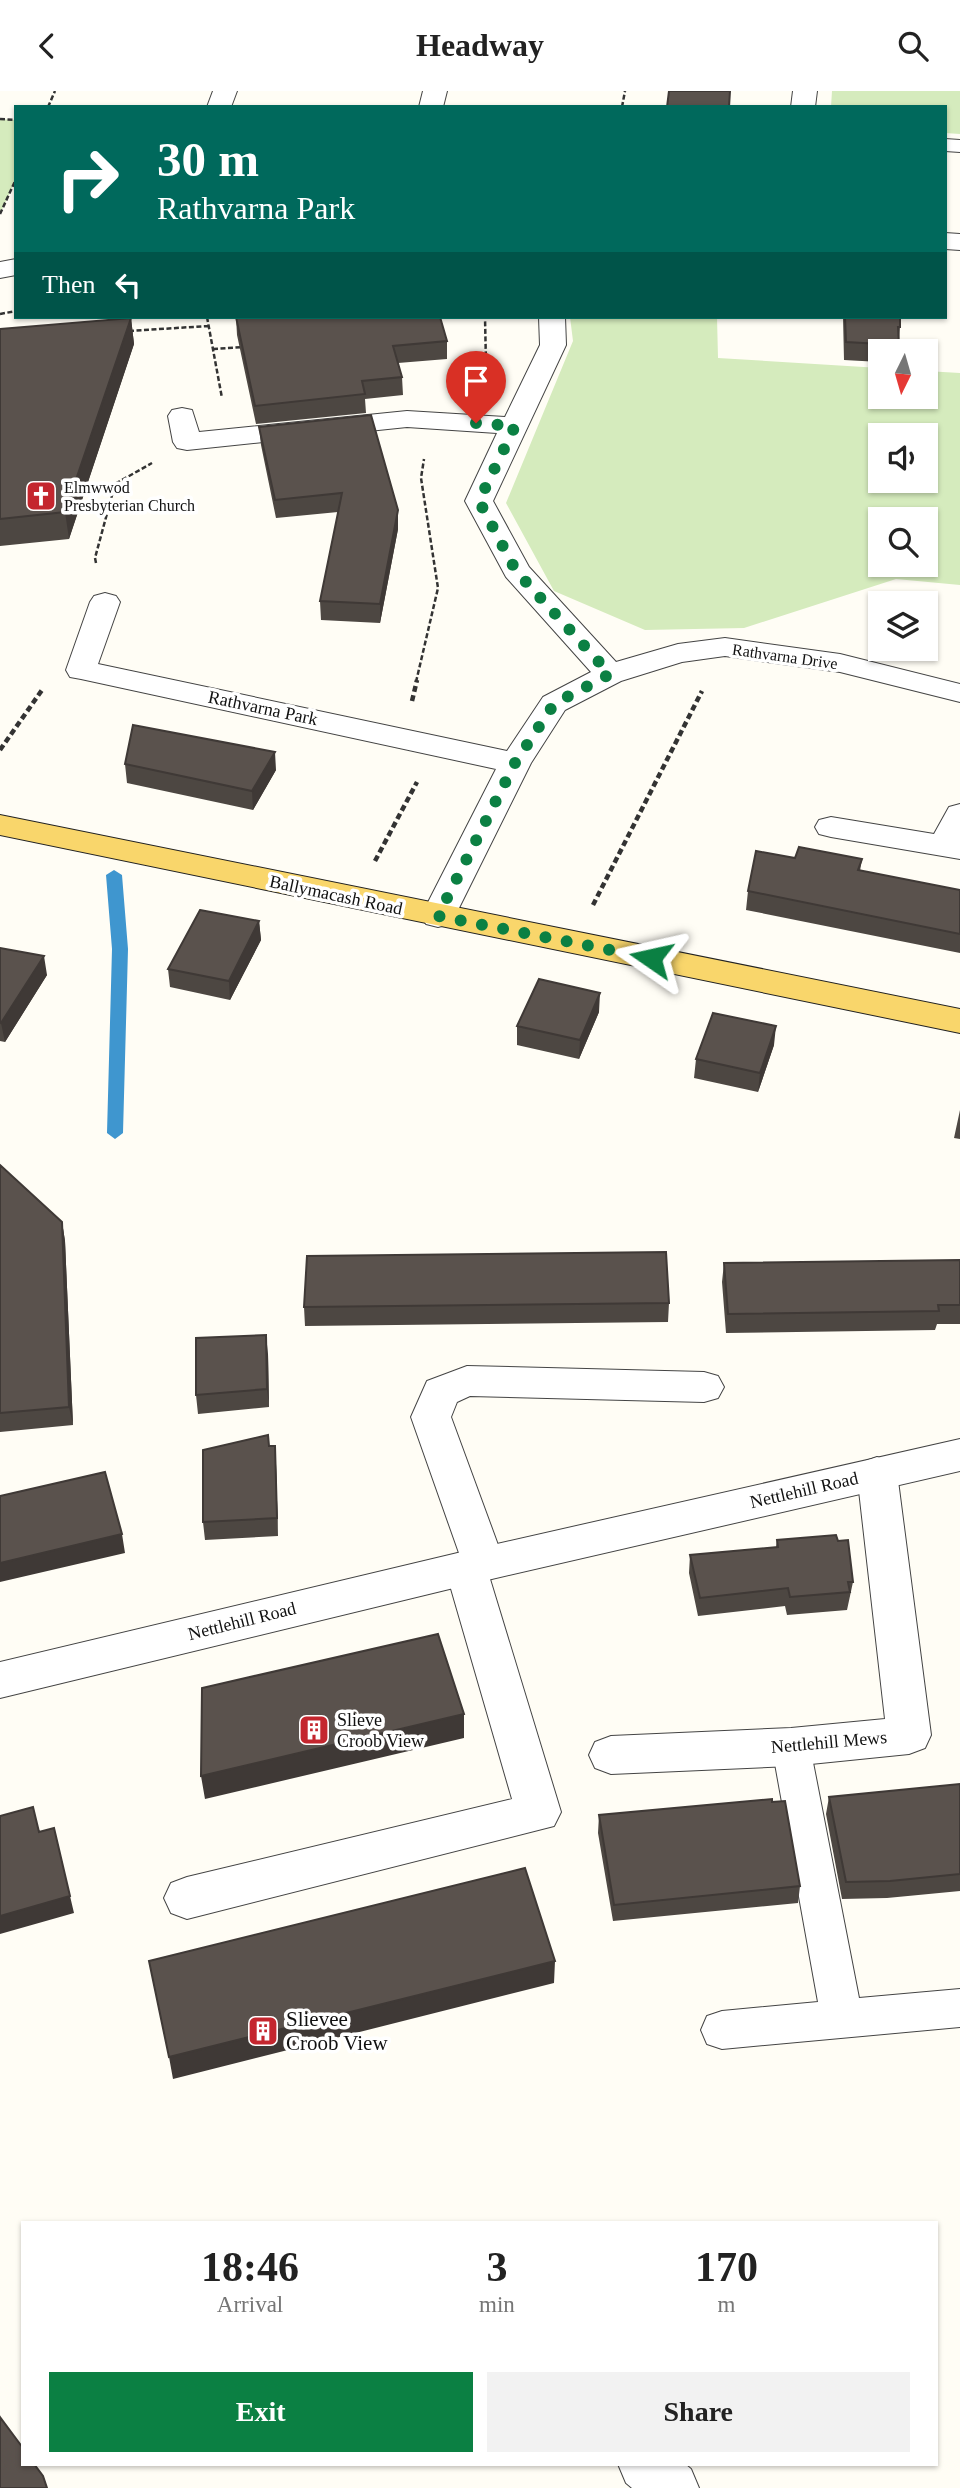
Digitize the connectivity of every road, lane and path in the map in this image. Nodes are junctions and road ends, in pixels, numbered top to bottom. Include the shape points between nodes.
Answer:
1 (14, 183) edge
2 (0, 214) edge
3 (207, 319) edge
4 (485, 319) edge
5 (552, 319) edge
6 (208, 326) junction
7 (125, 332) edge
8 (254, 346) edge
9 (213, 349) junction
10 (429, 420) junction
11 (457, 422) junction
12 (515, 426) junction
13 (184, 429) joint
14 (229, 437) junction
15 (105, 602) joint
16 (724, 647) junction
17 (81, 670) junction
18 (610, 674) junction
19 (960, 694) edge
20 (404, 737) junction
21 (437, 745) junction
22 (0, 750) edge
23 (515, 763) junction
24 (960, 814) edge
25 (0, 825) edge
26 (831, 827) dead end
27 (952, 847) edge
28 (355, 898) junction
29 (438, 916) junction
30 (574, 943) junction
31 (960, 1021) edge
32 (705, 1387) dead end
33 (960, 1455) edge
34 (877, 1473) junction
35 (475, 1566) junction
36 (0, 1680) edge
37 (791, 1747) junction
38 (611, 1755) dead end
39 (187, 1898) dead end
40 (960, 2008) edge
41 (842, 2019) junction
42 (722, 2030) dead end
43 (647, 2466) edge
44 (672, 2488) edge

1 - 2 path
3 - 6 path
4 - 11 path via 486,364
5 - 12 street via 553,345
6 - 7 path
6 - 9 path
8 - 9 path
9 - 14 path
10 - 11 street
10 - 14 street
10 - 20 path via 421,478 438,588
11 - 12 street
12 - 18 street via 479,501 516,571
13 - 14 street
13 - 15 path via 116,484 95,558
15 - 17 street
16 - 18 street, Rathvarna Drive via 678,653
16 - 19 street, Rathvarna Drive via 840,663
16 - 30 path
17 - 20 street, Rathvarna Park
17 - 22 path via 46,684
18 - 23 street via 554,704
20 - 21 street, Rathvarna Park
21 - 23 street, Rathvarna Park
21 - 28 path
23 - 29 street
24 - 27 street
25 - 28 main road, Ballymacash Road
26 - 27 street
28 - 29 main road, Ballymacash Road
29 - 30 main road, Ballymacash Road
30 - 31 main road, Ballymacash Road
32 - 35 street via 467,1381 441,1392 431,1417
33 - 34 street, Nettlehill Road
34 - 35 street, Nettlehill Road
34 - 37 street, Nettlehill Mews via 909,1735
35 - 36 street, Nettlehill Road
35 - 39 street via 538,1812
37 - 38 street, Nettlehill Mews
37 - 41 lane
40 - 41 lane
41 - 42 lane
43 - 44 street

